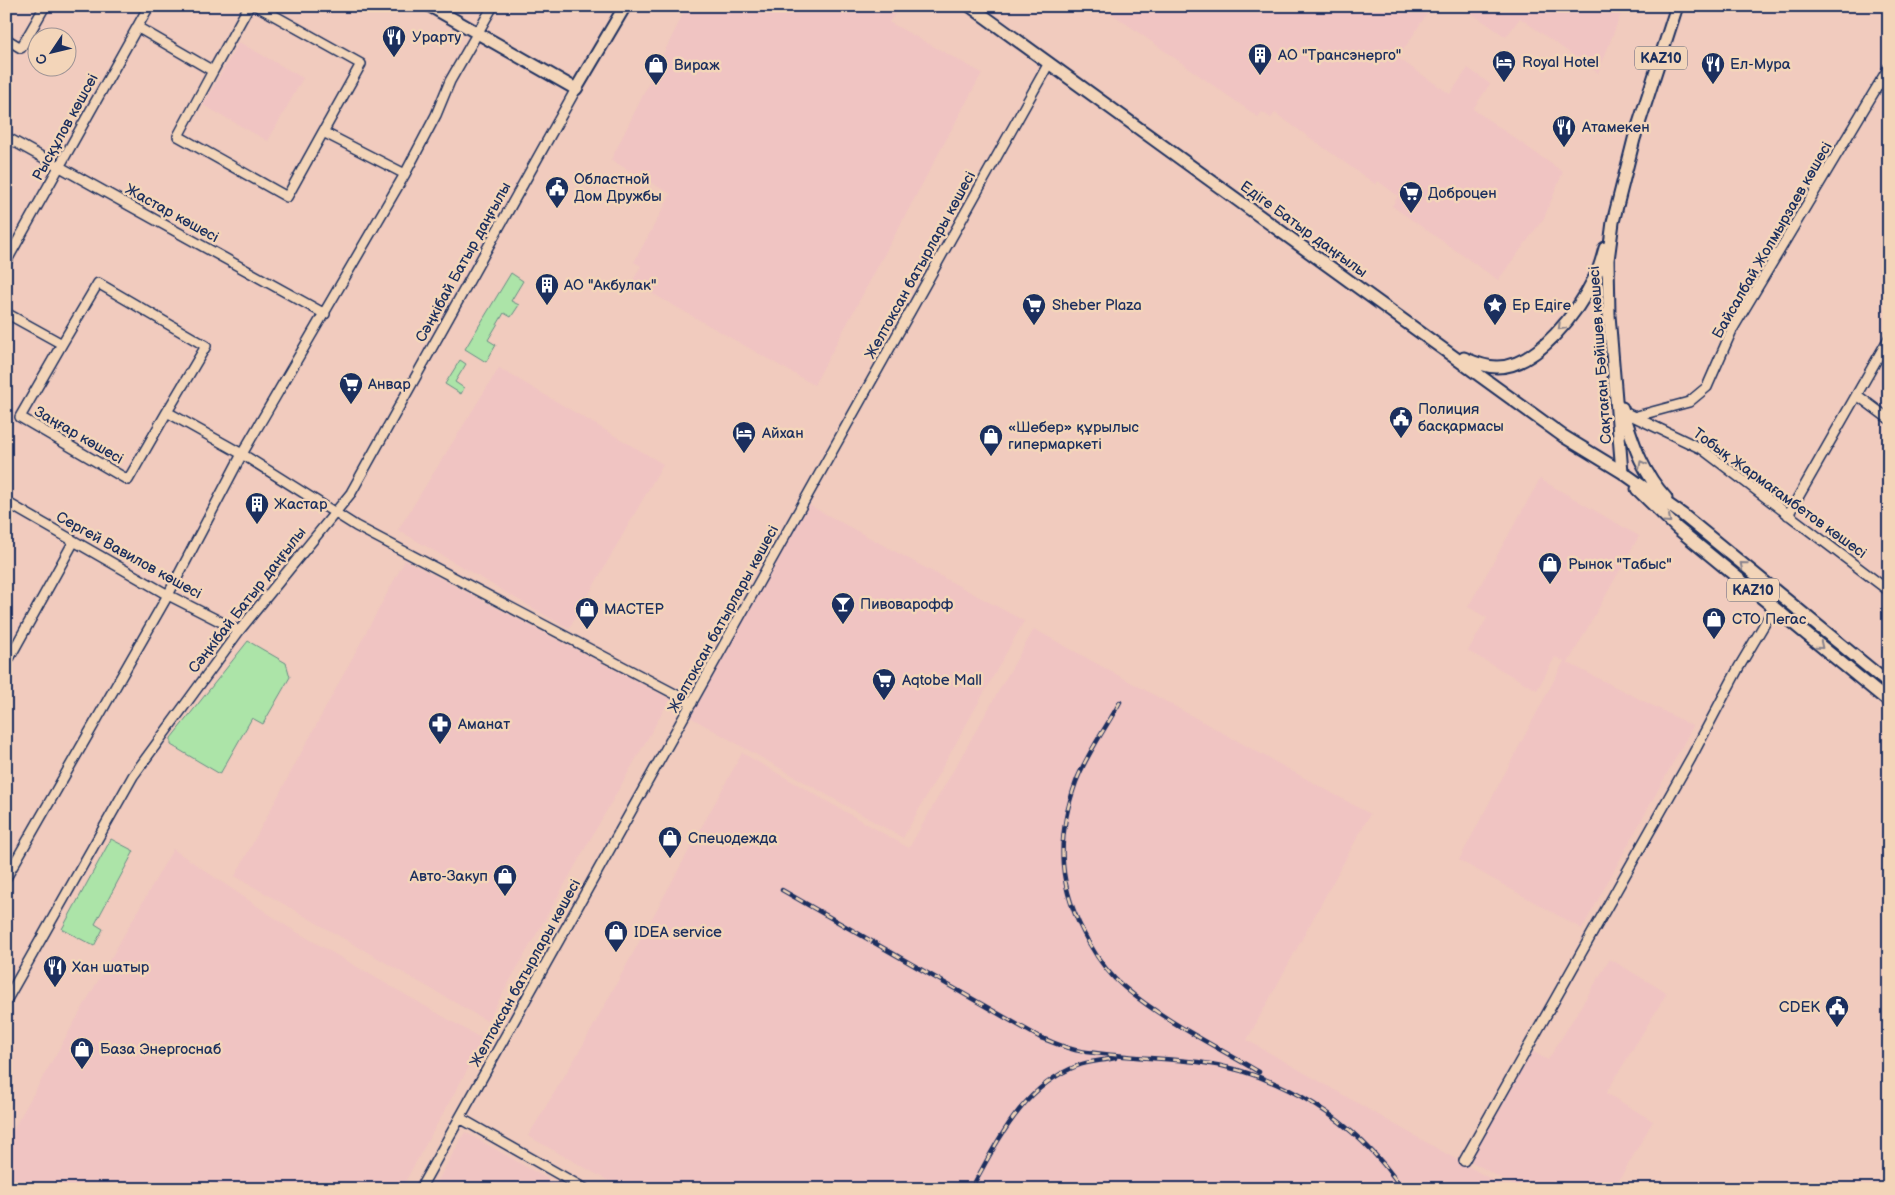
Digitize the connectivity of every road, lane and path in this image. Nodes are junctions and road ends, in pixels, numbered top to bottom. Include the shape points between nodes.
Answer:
1 (45, 6) edge
2 (149, 6) edge
3 (250, 6) edge
4 (257, 6) edge
5 (430, 6) edge
6 (493, 6) edge
7 (625, 6) edge
8 (970, 6) edge
9 (1677, 6) edge
10 (137, 28) junction
11 (478, 34) junction
12 (6, 40) edge
13 (1050, 63) junction
14 (1889, 68) edge
15 (213, 71) junction
16 (576, 89) junction
17 (323, 132) junction
18 (6, 137) edge
19 (58, 166) junction
20 (405, 174) junction
21 (1613, 222) junction
22 (6, 262) edge
23 (6, 312) edge
24 (325, 314) junction
25 (1889, 338) edge
26 (62, 344) junction
27 (1444, 349) junction
28 (1615, 384) junction
29 (1857, 395) junction
30 (167, 412) junction
31 (1624, 412) junction
32 (1637, 416) junction
33 (1889, 420) edge
34 (242, 454) junction
35 (1622, 472) junction
36 (6, 502) edge
37 (336, 513) junction
38 (1683, 515) junction
39 (1788, 515) junction
40 (74, 541) junction
41 (1889, 591) edge
42 (168, 594) junction
43 (1774, 608) junction
44 (239, 631) junction
45 (6, 664) edge
46 (1889, 684) edge
47 (1889, 702) edge
48 (692, 703) junction
49 (6, 878) edge
50 (6, 1001) edge
51 (460, 1118) junction
52 (1464, 1161) dead end
53 (420, 1189) edge
54 (585, 1189) edge

1 - 12 street via 21,48
2 - 10 street, Рысқұлов көшсеі
3 - 15 street
4 - 17 street via 361,64
5 - 11 main road
6 - 11 street
7 - 16 main road, Сәңкібай Батыр даңғылы
8 - 13 main road, Едіге Батыр даңғылы
9 - 21 main road, Сақтаған Бәйішев көшесі / KAZ10 via 1632,146
10 - 15 street
10 - 19 street, Рысқұлов көшсеі
11 - 16 main road
11 - 20 street via 450,81
13 - 27 main road, Едіге Батыр даңғылы
13 - 48 street, Желтоксан батырлары көшесі
14 - 32 street, Байсалбай Жолмырзаев көшесі via 1732,330 1707,387 1689,402
15 - 17 street via 178,136 287,197
16 - 37 street, Сәңкібай Батыр даңғылы via 400,408
17 - 20 street
18 - 19 street, Жастар көшесі
19 - 22 street, Рысқұлов көшсеі
19 - 24 street, Жастар көшесі
20 - 24 street
21 -> 27 main road via 1596,275 1583,300 1542,346 1515,364 1496,367
21 - 28 main road, Сақтаған Бәйішев көшесі / KAZ10 via 1608,260
23 - 26 street
24 - 34 street
25 - 29 street
26 - 30 street, Заңғар көшесі via 98,282 206,346
26 - 30 street, Заңғар көшесі via 20,416 128,480
27 - 35 main road, Едіге Батыр даңғылы via 1563,436
28 - 31 main road, KAZ10
28 - 35 main road, Сақтаған Бәйішев көшесі / KAZ10
29 - 33 street
29 - 39 street
30 - 34 street
31 - 32 street, Тобық Жармағамбетов көшесі
38 -> 31 main road, KAZ10 via 1648,476 1630,438
32 - 39 street, Тобық Жармағамбетов көшесі via 1702,449
34 - 37 street
34 - 42 street
35 - 38 main road, Едіге Батыр даңғылы
35 -> 43 main road, Едіге Батыр даңғылы / KAZ10 via 1658,512
36 - 40 street, Сергей Вавилов көшесі
37 - 44 street, Сәңкібай Батыр даңғылы
37 - 48 street
46 -> 38 main road, Едіге Батыр даңғылы / KAZ10
39 - 41 street, Тобық Жармағамбетов көшесі
40 - 42 street, Сергей Вавилов көшесі
40 - 45 street
42 - 44 street, Сергей Вавилов көшесі
42 - 49 street
43 -> 47 main road, Едіге Батыр даңғылы / KAZ10
43 - 52 street via 1738,667 1691,758
44 - 50 street, Сәңкібай Батыр даңғылы via 133,776
48 - 51 street, Желтоксан батырлары көшесі
51 - 53 street, Желтоксан батырлары көшесі
51 - 54 street

